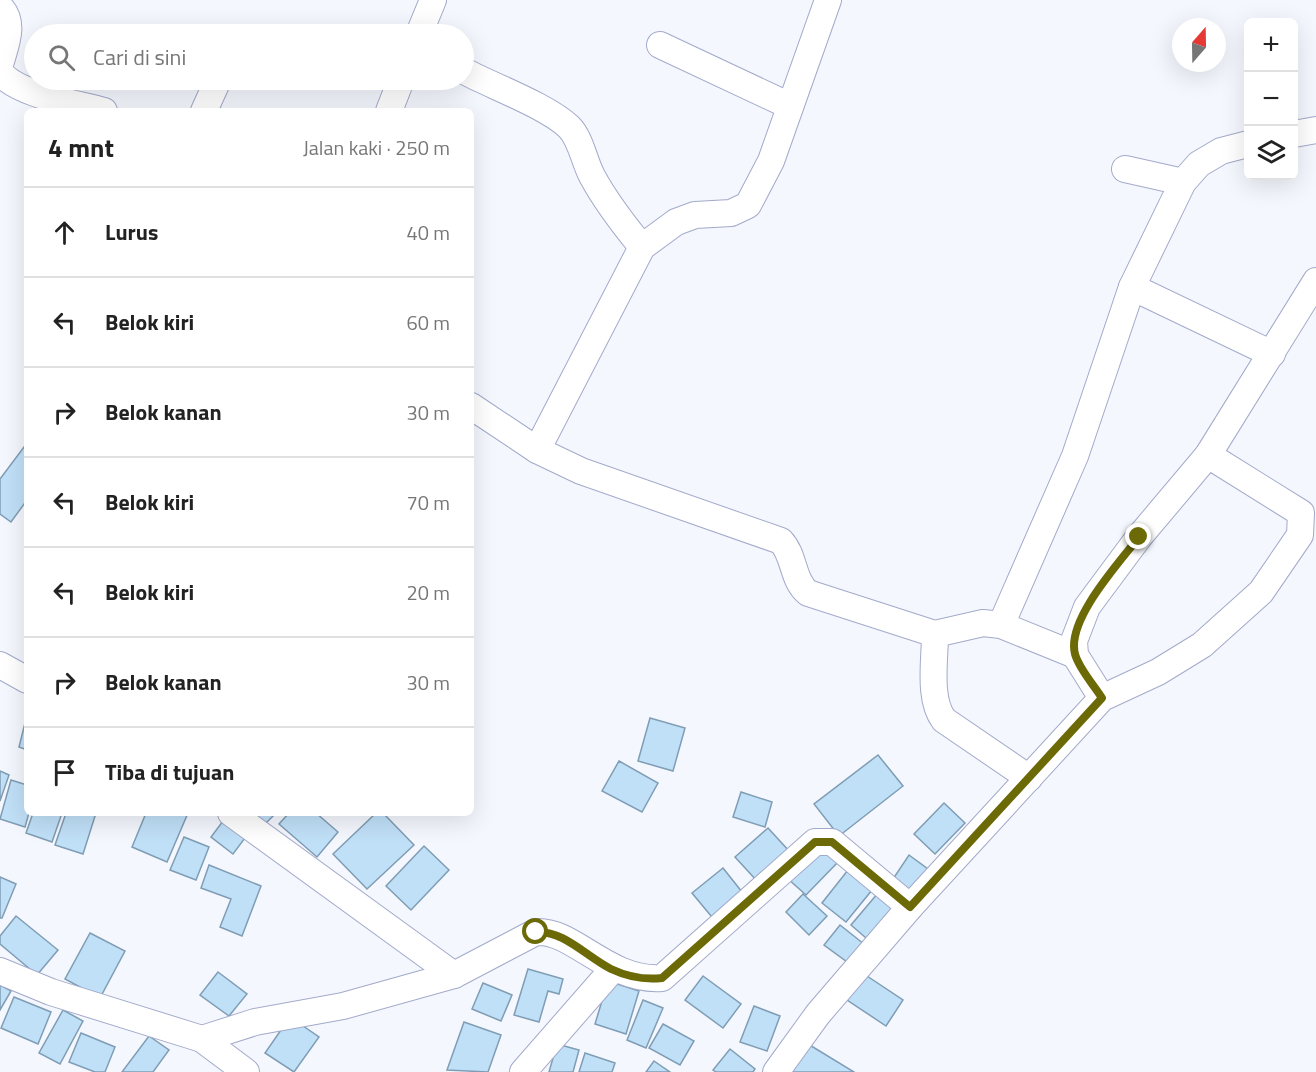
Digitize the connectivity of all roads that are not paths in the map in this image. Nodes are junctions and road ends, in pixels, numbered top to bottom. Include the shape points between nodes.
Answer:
1 (433, 0) edge
2 (828, 0) edge
3 (0, 7) edge
4 (423, 24) edge
5 (660, 45) dead end
6 (0, 65) edge
7 (0, 72) edge
8 (474, 77) edge
9 (24, 89) edge
10 (28, 90) edge
11 (213, 90) edge
12 (397, 90) edge
13 (790, 106) junction
14 (93, 108) edge
15 (205, 108) edge
16 (390, 108) edge
17 (1316, 130) edge
18 (1298, 133) edge
19 (1244, 145) edge
20 (1125, 169) dead end
21 (1183, 182) junction
22 (642, 247) junction
23 (1316, 280) edge
24 (1132, 286) junction
25 (1272, 354) junction
26 (474, 408) edge
27 (537, 450) junction
28 (1208, 455) junction
29 (1001, 625) junction
30 (935, 634) junction
31 (1075, 655) junction
32 (0, 665) edge
33 (24, 678) edge
34 (1102, 698) junction
35 (1029, 778) junction
36 (235, 816) edge
37 (910, 907) junction
38 (612, 969) junction
39 (0, 971) edge
40 (454, 975) junction
41 (202, 1039) junction
42 (246, 1072) edge
43 (523, 1072) edge
44 (776, 1072) edge

1 - 4 street
2 - 13 street
3 - 6 street via 7,14 9,32
5 - 13 street
7 - 9 street via 7,82
8 - 22 street via 567,126 576,136 582,156 613,212
10 - 14 street
11 - 15 street
12 - 16 street
13 - 22 street via 771,161 748,205 731,213 695,215 676,222
17 - 18 street
19 - 21 street via 1206,159
20 - 21 street
21 - 24 street
22 - 27 street
23 - 25 street
24 - 25 street
24 - 29 street via 1075,456
25 - 28 street
26 - 27 street
27 - 30 street via 581,471 780,541 787,548 799,586 808,593
28 - 31 street via 1087,607 1074,641
28 - 34 street via 1301,513 1300,535 1261,592 1202,645 1158,672
29 - 30 street via 983,623
29 - 31 street
30 - 35 street via 939,712 953,726
31 - 34 street
32 - 33 street
34 - 35 street
35 - 37 street
36 - 40 street
37 - 38 street via 832,842 824,840 815,842 662,978 644,979
37 - 44 street via 818,1014
38 - 40 street via 549,931 536,932
38 - 43 street
39 - 41 street via 51,992
40 - 41 street via 343,1006 255,1022
41 - 42 street

